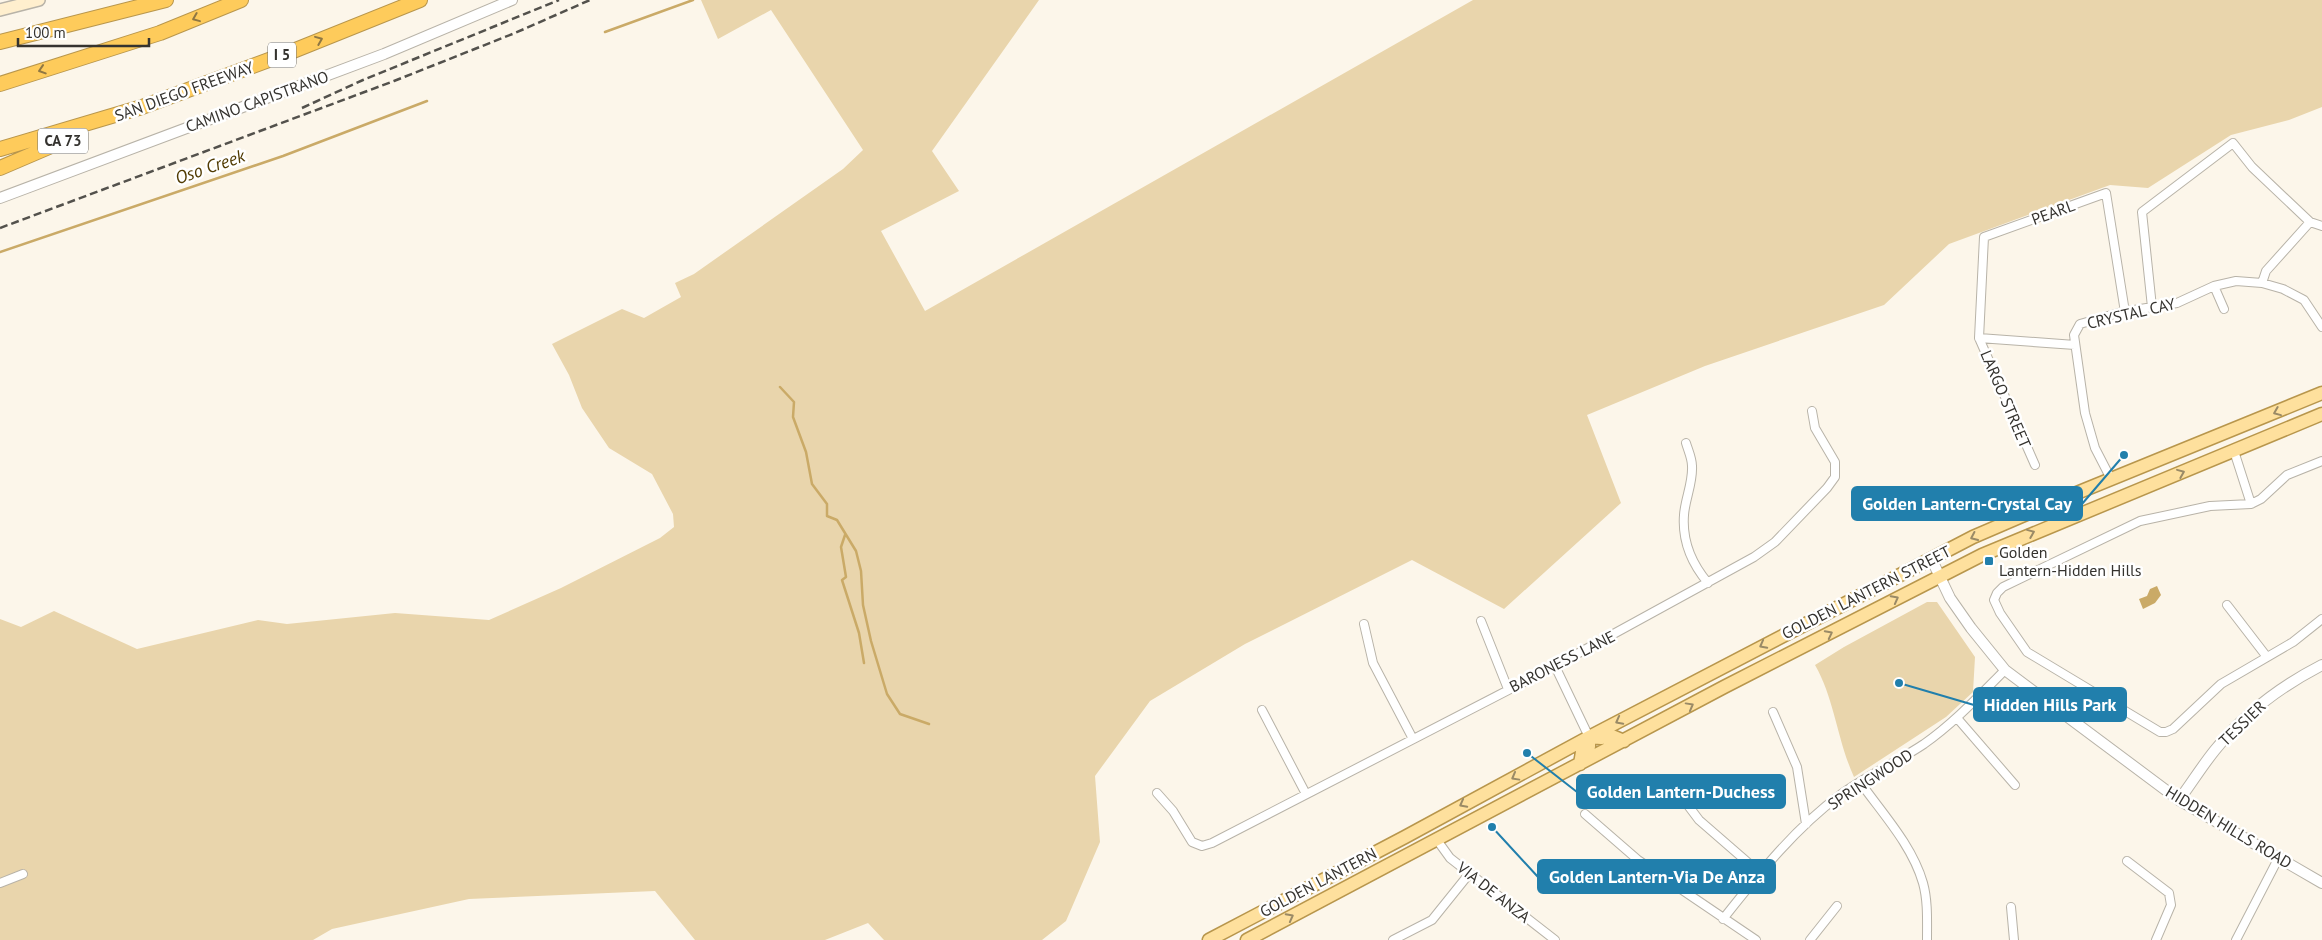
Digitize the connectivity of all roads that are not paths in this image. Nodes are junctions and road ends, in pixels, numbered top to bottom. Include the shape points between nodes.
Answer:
1 (39, 0) edge
2 (166, 0) edge
3 (241, 0) edge
4 (420, 0) edge
5 (512, 0) edge
6 (0, 10) edge
7 (0, 42) edge
8 (0, 84) edge
9 (125, 113) junction
10 (0, 149) edge
11 (0, 168) edge
12 (0, 198) edge
13 (2310, 222) junction
14 (2322, 226) edge
15 (2262, 283) junction
16 (2214, 286) junction
17 (2152, 307) junction
18 (2224, 309) dead end
19 (2125, 312) junction
20 (2322, 327) edge
21 (1979, 338) junction
22 (2075, 345) junction
23 (2322, 393) edge
24 (1812, 411) dead end
25 (2322, 414) edge
26 (1686, 443) dead end
27 (2234, 451) junction
28 (2322, 461) edge
29 (2035, 465) dead end
30 (2111, 479) junction
31 (2251, 504) junction
32 (1930, 558) junction
33 (1939, 576) junction
34 (1708, 583) junction
35 (2226, 605) dead end
36 (2322, 619) edge
37 (1481, 620) dead end
38 (1364, 624) dead end
39 (2267, 657) junction
40 (2322, 665) edge
41 (1555, 666) junction
42 (2005, 670) junction
43 (1508, 689) junction
44 (1262, 710) dead end
45 (1772, 712) dead end
46 (1957, 718) junction
47 (1588, 737) junction
48 (1412, 739) junction
49 (1624, 741) junction
50 (1580, 764) junction
51 (1860, 782) junction
52 (2015, 785) dead end
53 (1157, 793) dead end
54 (1306, 794) junction
55 (1681, 796) dead end
56 (2179, 800) junction
57 (1584, 814) dead end
58 (1443, 815) junction
59 (1427, 824) joint
60 (1806, 824) junction
61 (1405, 837) junction
62 (1436, 840) junction
63 (2279, 857) junction
64 (2127, 861) dead end
65 (1760, 872) junction
66 (23, 874) dead end
67 (1470, 874) junction
68 (0, 883) edge
69 (2322, 883) edge
70 (1837, 906) dead end
71 (2011, 907) dead end
72 (1723, 919) junction
73 (1239, 923) junction
74 (1209, 940) edge
75 (1224, 940) edge
76 (1247, 940) edge
77 (1393, 940) edge
78 (1555, 940) edge
79 (1756, 940) edge
80 (1810, 940) edge
81 (1927, 940) edge
82 (2014, 940) edge
83 (2156, 940) edge
84 (2236, 940) edge

1 - 6 main road
2 - 7 highway
3 -> 8 highway via 160,33
9 -> 4 highway, SAN DIEGO FREEWAY / I 5
5 - 12 street, CAMINO CAPISTRANO via 384,54
9 - 10 highway, SAN DIEGO FREEWAY / I 5
9 - 11 highway, CA 73
13 - 14 street
13 - 15 street via 2266,271
13 - 17 street via 2252,167 2233,142 2142,212
15 - 16 street, CRYSTAL CAY via 2236,281
15 - 20 street, CRYSTAL CAY via 2304,300
16 - 17 street, CRYSTAL CAY via 2177,303
16 - 18 street
17 - 19 street, CRYSTAL CAY
19 - 21 street, PEARL via 2106,194 1984,237
19 - 22 street, CRYSTAL CAY via 2080,324 2074,335
21 - 22 street, LARGO STREET
21 - 29 street, LARGO STREET
22 - 30 street, CRYSTAL CAY via 2085,413 2095,448
23 -> 30 main road, GOLDEN LANTERN STREET
24 - 34 street, BARONESS LANE via 1815,428 1835,462 1831,483 1768,547
25 - 27 main road, GOLDEN LANTERN STREET
26 - 34 street via 1692,475 1684,516 1686,536 1696,569
27 - 31 street
33 -> 27 main road, GOLDEN LANTERN STREET via 2005,544
28 - 31 street via 2288,475
30 -> 32 main road, GOLDEN LANTERN STREET
31 - 39 street via 2210,506 2140,521 2003,587 1994,600 2028,652 2160,732 2173,729 2221,684
32 - 33 street, HIDDEN HILLS ROAD
32 -> 47 main road, GOLDEN LANTERN STREET
33 - 42 street, HIDDEN HILLS ROAD via 1971,628
49 -> 33 main road, GOLDEN LANTERN STREET
34 - 41 street, BARONESS LANE
35 - 39 street
36 - 39 street via 2304,635
37 - 43 street
38 - 48 street via 1373,663
40 - 56 street, TESSIER via 2283,687 2245,718 2214,750
41 - 43 street, BARONESS LANE
41 - 47 street
42 - 46 street, SPRINGWOOD
42 - 56 street, HIDDEN HILLS ROAD
43 - 48 street, BARONESS LANE
44 - 54 street
45 - 60 street via 1797,767
46 - 51 street, SPRINGWOOD via 1924,744
46 - 52 street
47 - 49 main road via 1612,736
47 - 50 main road via 1589,748 1582,752
47 -> 58 main road, GOLDEN LANTERN STREET
48 - 54 street, BARONESS LANE
49 - 50 main road, GOLDEN LANTERN STREET
50 - 62 main road, GOLDEN LANTERN STREET
51 - 60 street, SPRINGWOOD
51 - 81 street via 1917,866 1926,900
53 - 54 street, BARONESS LANE via 1173,811 1192,842 1202,846 1231,835
55 - 65 street via 1699,820
56 - 63 street, HIDDEN HILLS ROAD
57 - 72 street via 1638,860
58 - 59 main road, GOLDEN LANTERN STREET
58 - 62 main road via 1444,823 1438,829
59 - 61 main road, GOLDEN LANTERN
60 - 65 street, SPRINGWOOD
61 - 62 main road via 1414,842
61 - 73 main road, GOLDEN LANTERN
62 - 67 street, VIA DE ANZA via 1450,858
76 -> 62 main road, GOLDEN LANTERN
63 - 69 street, HIDDEN HILLS ROAD
63 - 84 street
64 - 83 street via 2169,893 2171,905
65 - 72 street, SPRINGWOOD
66 - 68 street
67 - 77 street via 1432,920
67 - 78 street, VIA DE ANZA
70 - 80 street
71 - 82 street
72 - 79 street
73 - 74 main road, GOLDEN LANTERN
73 - 75 main road via 1235,932

